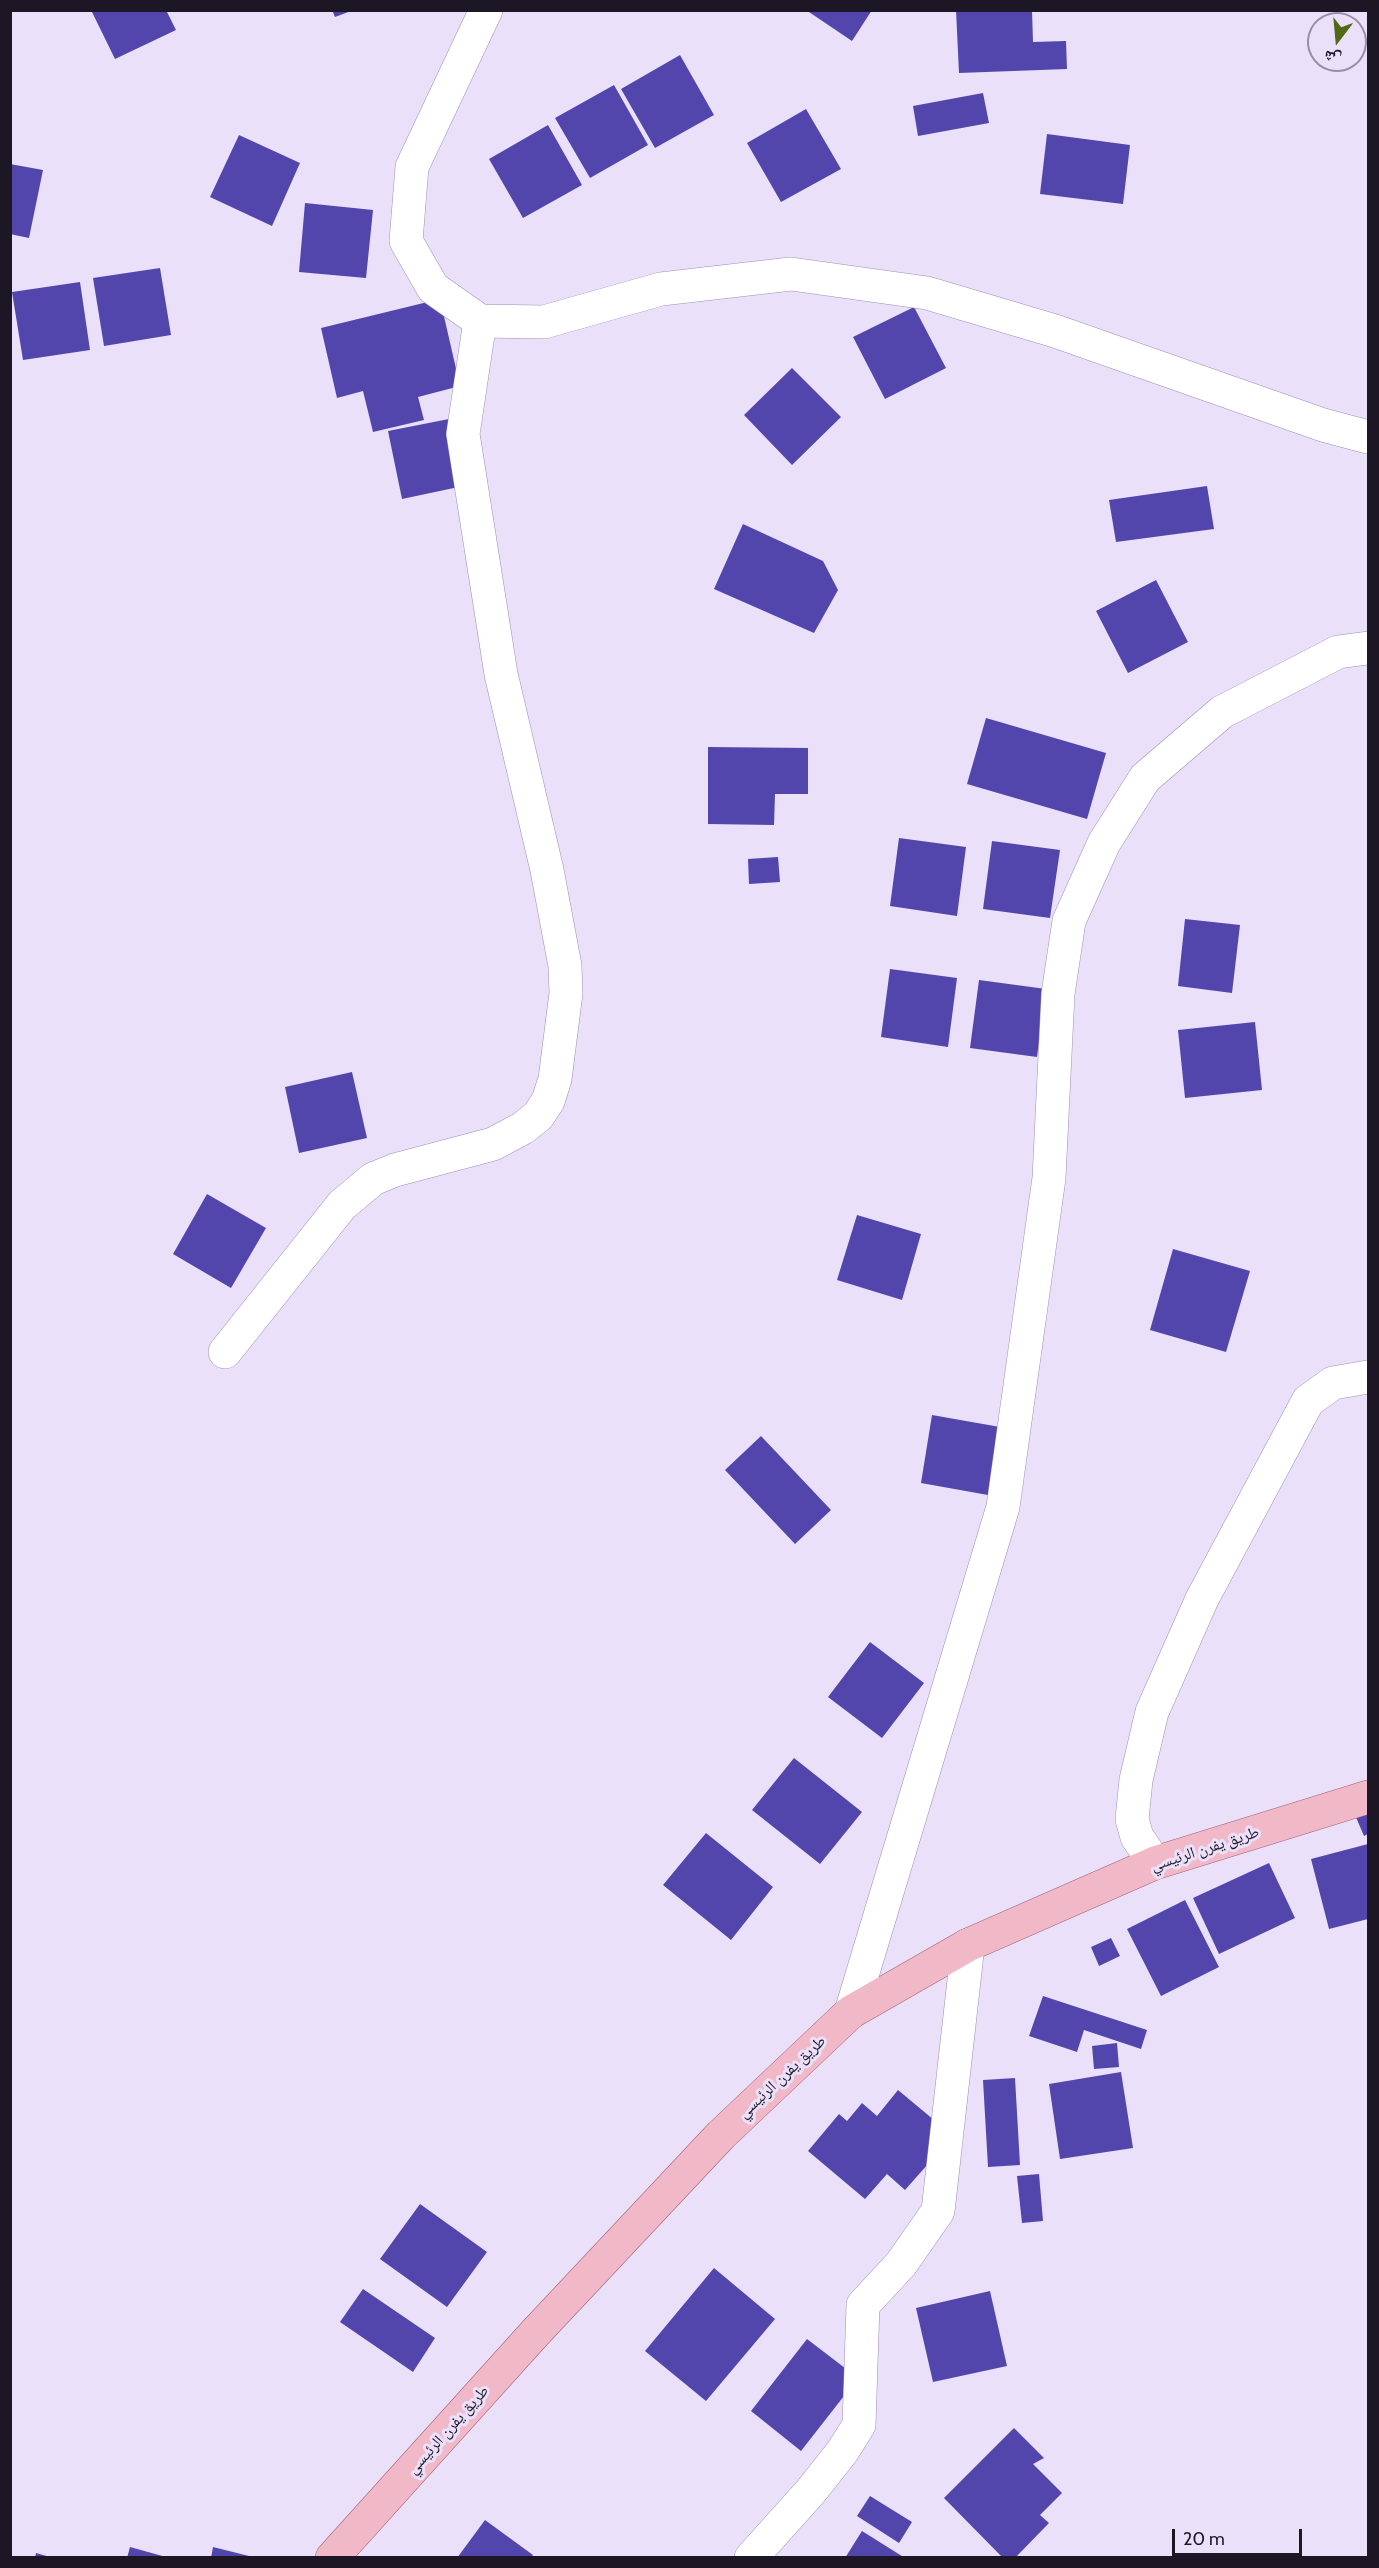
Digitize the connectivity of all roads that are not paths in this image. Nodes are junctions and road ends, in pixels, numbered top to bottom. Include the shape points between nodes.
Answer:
1 (486, 10) edge
2 (480, 321) junction
3 (1368, 437) edge
4 (1368, 648) edge
5 (225, 1352) dead end
6 (1368, 1377) edge
7 (1368, 1797) edge
8 (1155, 1863) junction
9 (968, 1945) junction
10 (851, 2012) junction
11 (332, 2558) edge
12 (751, 2558) edge

1 - 2 street via 412,167 406,240 433,288
2 - 3 street via 544,322 661,290 791,274 927,293 1055,331 1323,425
2 - 5 street via 463,434 501,674 565,966 566,993 555,1079 538,1116 494,1144 373,1179 342,1205
4 - 10 street via 1338,652 1222,712 1145,778 1104,843 1069,921 1058,994 1049,1178 1003,1507
6 - 8 street via 1334,1383 1308,1401 1202,1599 1161,1691 1136,1780 1132,1819 1137,1838
7 - 8 main road, طريق يفرن الرئيسي
8 - 9 main road, طريق يفرن الرئيسي
9 - 10 main road, طريق يفرن الرئيسي
9 - 12 street via 938,2211 901,2264 863,2305 859,2425 811,2491
10 - 11 main road, طريق يفرن الرئيسي via 721,2134

